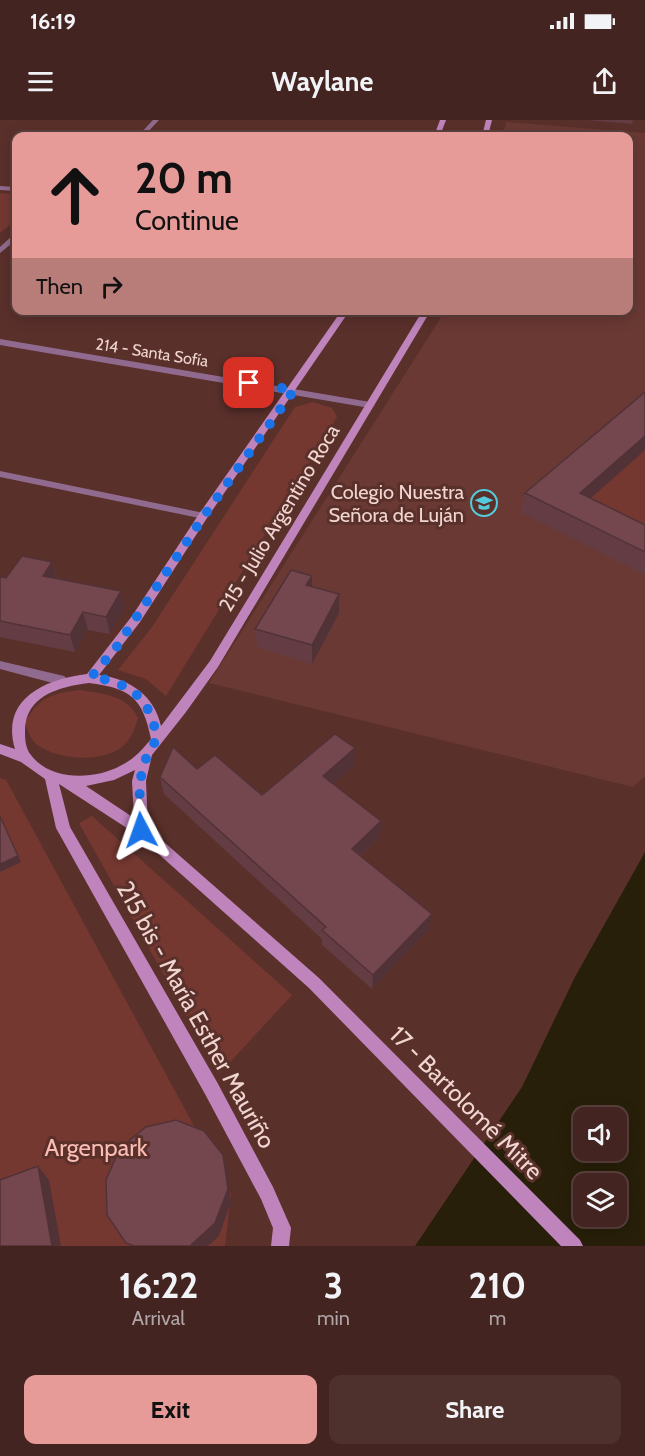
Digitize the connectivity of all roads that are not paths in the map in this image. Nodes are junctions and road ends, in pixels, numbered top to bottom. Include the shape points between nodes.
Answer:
1 (156, 120) edge
2 (145, 132) edge
3 (12, 240) edge
4 (0, 251) edge
5 (343, 315) edge
6 (424, 315) edge
7 (0, 342) edge
8 (294, 390) junction
9 (370, 405) junction
10 (0, 474) edge
11 (204, 516) junction
12 (0, 665) edge
13 (91, 677) junction
14 (64, 681) junction
15 (157, 739) junction
16 (0, 748) edge
17 (146, 753) junction
18 (25, 758) junction
19 (51, 776) junction
20 (67, 781) junction
21 (141, 830) junction
22 (280, 1246) edge
23 (574, 1246) edge

1 - 2 street
3 - 4 street
5 - 8 street
6 - 9 street, 215 - Julio Argentino Roca
7 - 8 street, 214 - Santa Sofía
8 - 9 street, 214 - Santa Sofía
8 - 11 street
9 - 15 street, 215 - Julio Argentino Roca via 214,664
10 - 11 street
11 - 13 street via 119,643
12 - 14 street
13 - 14 street
13 - 15 street via 119,683 134,692 150,709
14 - 18 street via 44,690 21,715 17,734
15 - 17 street
16 - 18 street
17 - 20 street via 131,767 111,777
17 - 21 street via 139,780
18 - 19 street
19 - 20 street
19 - 22 street, 215 bis - María Esther Mauriño via 63,828 267,1193 282,1228
20 - 21 street, 17 - Bartolomé Mitre
21 - 23 street, 17 - Bartolomé Mitre via 324,993

